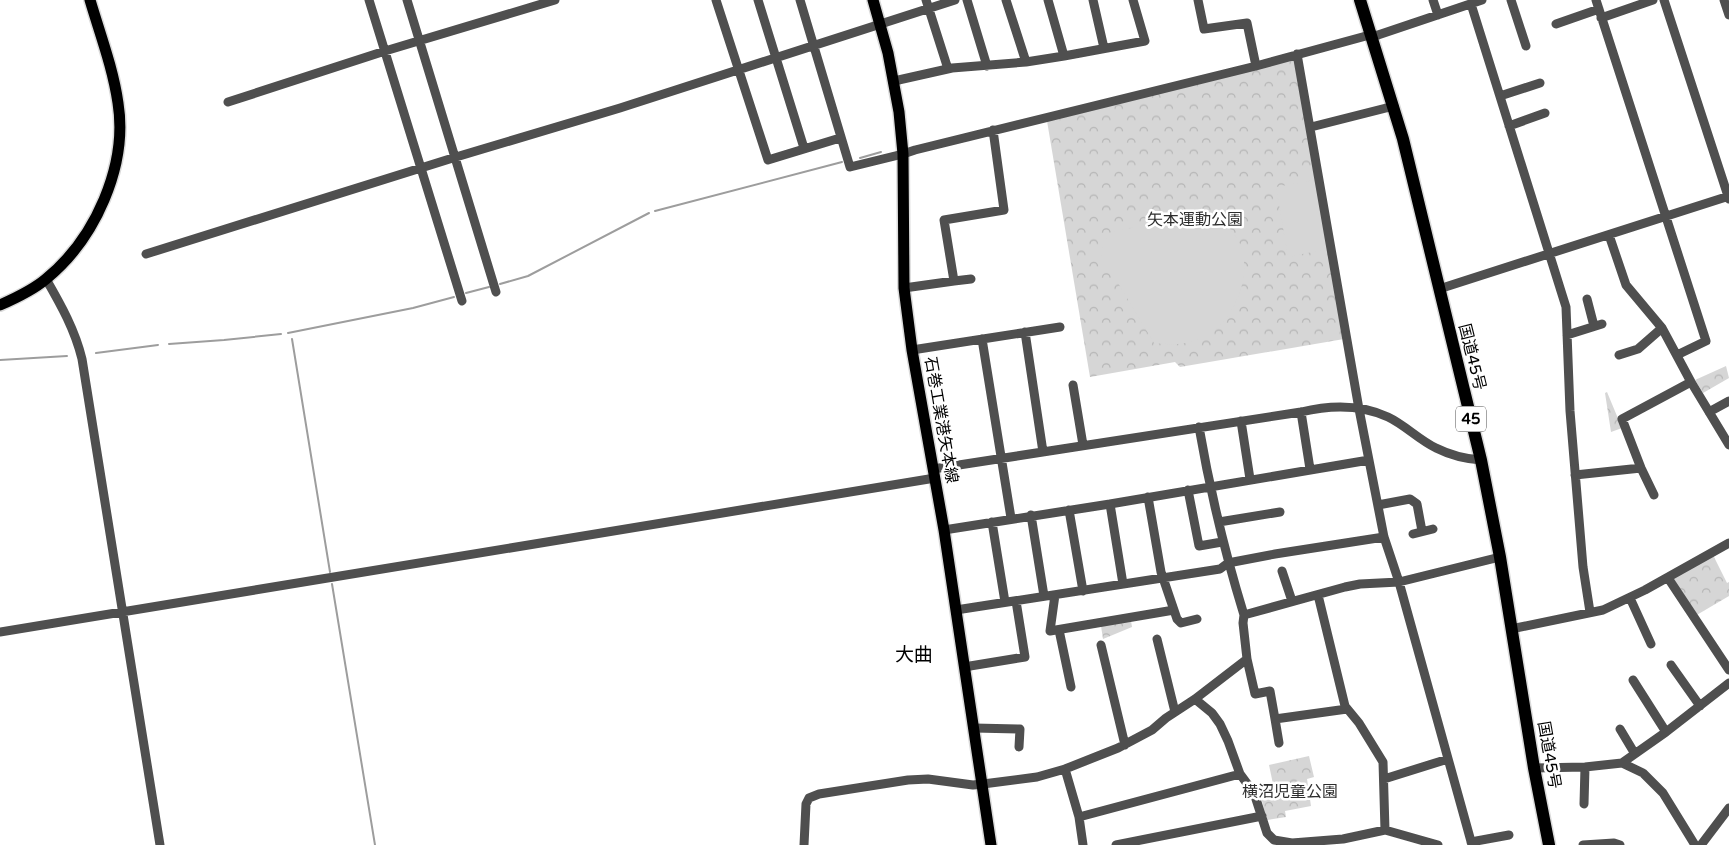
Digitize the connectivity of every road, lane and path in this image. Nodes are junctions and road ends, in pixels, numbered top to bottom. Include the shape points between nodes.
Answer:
1 (90, 0) edge
2 (369, 0) edge
3 (407, 0) edge
4 (556, 0) edge
5 (716, 0) edge
6 (758, 0) edge
7 (800, 0) edge
8 (873, 0) edge
9 (955, 0) edge
10 (967, 0) edge
11 (1006, 0) edge
12 (1048, 0) edge
13 (1093, 0) edge
14 (1133, 0) edge
15 (1198, 0) edge
16 (1360, 0) edge
17 (1433, 0) edge
18 (1481, 0) edge
19 (1511, 0) edge
20 (1596, 0) edge
21 (1653, 0) edge
22 (1664, 0) edge
23 (1724, 0) edge
24 (928, 4) edge
25 (1471, 4) junction
26 (1600, 14) junction
27 (1438, 15) junction
28 (1729, 15) edge
29 (1556, 24) dead end
30 (881, 25) junction
31 (1372, 36) junction
32 (419, 41) junction
33 (813, 46) junction
34 (1526, 46) dead end
35 (1104, 48) junction
36 (385, 51) junction
37 (1298, 54) junction
38 (1064, 56) junction
39 (776, 58) junction
40 (1026, 62) junction
41 (987, 66) junction
42 (1256, 66) junction
43 (948, 69) junction
44 (738, 70) junction
45 (894, 81) junction
46 (1540, 84) dead end
47 (1500, 96) junction
48 (228, 102) dead end
49 (1394, 106) junction
50 (1545, 113) dead end
51 (1509, 126) junction
52 (1311, 127) junction
53 (993, 130) junction
54 (840, 138) junction
55 (804, 148) junction
56 (904, 154) junction
57 (456, 157) junction
58 (421, 168) junction
59 (1729, 197) edge
60 (1664, 217) junction
61 (1609, 235) junction
62 (146, 254) dead end
63 (1550, 254) junction
64 (46, 279) junction
65 (971, 279) dead end
66 (954, 281) junction
67 (904, 288) junction
68 (1439, 289) junction
69 (496, 292) dead end
70 (1587, 299) dead end
71 (462, 301) dead end
72 (0, 305) edge
73 (1060, 327) dead end
74 (1662, 328) junction
75 (1025, 332) junction
76 (1567, 334) junction
77 (982, 339) junction
78 (912, 350) junction
79 (1619, 355) dead end
80 (1676, 355) junction
81 (1691, 382) junction
82 (1073, 385) dead end
83 (1729, 401) edge
84 (1359, 409) junction
85 (1301, 412) junction
86 (1709, 412) junction
87 (1241, 421) junction
88 (1200, 427) junction
89 (1083, 445) junction
90 (1729, 445) edge
91 (1043, 452) junction
92 (1001, 458) junction
93 (1369, 460) junction
94 (1481, 460) junction
95 (1641, 468) junction
96 (1310, 469) junction
97 (934, 473) junction
98 (1575, 475) junction
99 (1250, 479) junction
100 (1209, 486) junction
101 (1188, 490) junction
102 (1654, 495) dead end
103 (1148, 497) junction
104 (1110, 504) junction
105 (1378, 505) junction
106 (1069, 510) junction
107 (1280, 512) dead end
108 (1031, 515) junction
109 (1011, 518) junction
110 (992, 522) junction
111 (1218, 522) junction
112 (1433, 528) dead end
113 (944, 530) junction
114 (1384, 537) junction
115 (1222, 542) junction
116 (1729, 544) edge
117 (1500, 557) junction
118 (1228, 563) junction
119 (1282, 571) dead end
120 (1163, 578) junction
121 (1668, 578) junction
122 (1399, 582) junction
123 (1123, 584) junction
124 (1083, 590) junction
125 (1055, 595) junction
126 (1318, 595) junction
127 (1044, 596) junction
128 (1630, 598) junction
129 (1016, 600) junction
130 (1292, 601) junction
131 (1005, 602) junction
132 (956, 610) junction
133 (1174, 610) junction
134 (122, 612) junction
135 (1590, 612) junction
136 (1244, 614) junction
137 (1198, 619) dead end
138 (1511, 629) junction
139 (1059, 630) junction
140 (0, 632) edge
141 (1157, 639) dead end
142 (1651, 644) dead end
143 (1102, 645) dead end
144 (1247, 659) junction
145 (1672, 665) dead end
146 (964, 667) junction
147 (1729, 670) edge
148 (1633, 680) dead end
149 (1729, 683) edge
150 (1071, 687) dead end
151 (1195, 699) junction
152 (1700, 706) junction
153 (1347, 709) junction
154 (1175, 712) junction
155 (1275, 719) junction
156 (974, 728) junction
157 (1620, 729) dead end
158 (1666, 732) junction
159 (1279, 743) dead end
160 (1125, 745) junction
161 (1019, 747) dead end
162 (1634, 754) junction
163 (1448, 759) junction
164 (1622, 763) junction
165 (1585, 767) junction
166 (1066, 768) junction
167 (1534, 768) junction
168 (1240, 774) junction
169 (1384, 779) junction
170 (982, 784) junction
171 (1584, 804) dead end
172 (1729, 808) edge
173 (1262, 816) junction
174 (1079, 817) junction
175 (1385, 830) junction
176 (1510, 835) dead end
177 (1352, 841) edge
178 (1418, 842) edge
179 (1130, 843) edge
180 (1292, 844) edge
181 (1472, 844) edge
182 (160, 845) edge
183 (804, 845) edge
184 (991, 845) edge
185 (1083, 845) edge
186 (1116, 845) edge
187 (1438, 845) edge
188 (1549, 845) edge
189 (1583, 845) edge
190 (1620, 845) edge
191 (1695, 845) edge
192 (1701, 845) edge

1 - 64 main road via 118,104 119,137 115,167 100,210 72,253
2 - 36 street
3 - 32 street
4 - 32 street
5 - 44 street
6 - 39 street
7 - 33 street
8 - 30 main road, 石巻工業港矢本線
9 - 24 street
10 - 41 street
11 - 40 street
12 - 38 street
13 - 35 street
14 - 35 street via 1145,41
15 - 42 street via 1204,29 1248,23
16 - 31 highway, 国道45号 / 45
17 - 27 street
18 - 25 street
19 - 34 street
20 - 26 street
21 - 26 street
22 - 59 street
23 - 28 street
24 - 30 street
24 - 43 street
25 - 27 street
25 - 47 street
26 - 29 street
26 - 60 street
27 - 31 street
30 - 33 street
30 - 45 main road, 石巻工業港矢本線
31 - 37 street
31 - 49 highway, 国道45号 / 45
32 - 36 street
32 - 57 street
33 - 39 street
33 - 54 street
35 - 38 street
36 - 48 street
36 - 58 street
37 - 42 street
37 - 52 street
38 - 40 street
39 - 44 street
39 - 55 street
40 - 41 street
41 - 43 street
42 - 53 street
43 - 45 street
44 - 55 street via 768,160
44 - 57 street
45 - 56 main road, 石巻工業港矢本線
46 - 47 street
47 - 51 street
49 - 52 street
49 - 68 highway, 国道45号 / 45
50 - 51 street
51 - 63 street
52 - 84 street
53 - 56 street
53 - 66 street via 1004,210 944,220
54 - 55 street
54 - 56 street via 850,168
56 - 67 main road, 石巻工業港矢本線
57 - 58 street
57 - 69 street
58 - 62 street
58 - 71 street
59 - 60 street
60 - 61 street
60 - 80 street via 1706,341
61 - 63 street
61 - 74 street via 1626,286
63 - 68 street
63 - 76 street via 1564,297
64 - 72 main road
64 - 134 street via 62,306 79,348
65 - 66 street
66 - 67 street
67 - 78 main road, 石巻工業港矢本線
68 - 94 highway, 国道45号 / 45
70 - 76 street via 1598,325
73 - 75 street
74 - 79 street via 1638,349
74 - 80 street
75 - 77 street
75 - 91 street
76 - 98 street
77 - 78 street
77 - 92 street
78 - 97 main road, 石巻工業港矢本線
80 - 81 street
81 - 86 street
81 - 95 street via 1622,419
82 - 89 street
83 - 86 street
84 - 85 street via 1330,407
84 - 93 street
84 - 94 street via 1388,417 1436,448
85 - 87 street
85 - 96 street
86 - 90 street
87 - 88 street
87 - 99 street
88 - 89 street
88 - 100 street
89 - 91 street
91 - 92 street
92 - 97 street
92 - 109 street
93 - 96 street
93 - 105 street
94 - 117 highway, 国道45号 / 45
95 - 98 street
95 - 102 street
96 - 99 street
97 - 113 main road, 石巻工業港矢本線
97 - 134 street via 698,518
98 - 135 street
99 - 100 street
100 - 101 street
100 - 111 street
101 - 103 street
101 - 115 street via 1199,546
103 - 104 street
103 - 120 street
104 - 106 street
104 - 123 street
105 - 112 street via 1410,498 1417,504 1418,533
105 - 114 street
106 - 108 street
106 - 124 street
107 - 111 street
108 - 109 street
108 - 127 street
109 - 110 street
110 - 113 street
110 - 131 street
111 - 115 street
113 - 132 main road, 石巻工業港矢本線
114 - 118 street
114 - 122 street
115 - 118 street
116 - 121 street
117 - 122 street
117 - 138 highway, 国道45号 / 45
118 - 120 street via 1220,569
118 - 136 street
119 - 130 street
120 - 123 street
120 - 133 street
121 - 128 street
121 - 147 street
122 - 126 street via 1360,584
122 - 163 street
123 - 124 street
124 - 125 street
125 - 127 street
125 - 139 street via 1050,631
126 - 130 street
126 - 153 street
127 - 129 street
128 - 135 street
128 - 142 street
129 - 131 street
129 - 146 street via 1024,657
130 - 136 street
131 - 132 street
132 - 146 main road, 石巻工業港矢本線
133 - 137 street via 1176,619 1181,623
133 - 139 street
134 - 140 street
134 - 182 street
135 - 138 street
136 - 144 street
138 - 167 highway, 国道45号 / 45
139 - 150 street
141 - 154 street
143 - 160 street
144 - 151 street
144 - 155 street via 1255,694 1270,691
145 - 152 street
146 - 156 main road, 石巻工業港矢本線
148 - 158 street
149 - 152 street
151 - 154 street
151 - 168 street via 1220,724
152 - 158 street
153 - 155 street
153 - 169 street via 1383,762
154 - 160 street
155 - 159 street
156 - 161 street via 1020,726
156 - 170 main road, 石巻工業港矢本線
157 - 162 street
158 - 162 street
160 - 166 street
162 - 164 street
163 - 169 street
163 - 181 street
164 - 165 street
164 - 191 street via 1643,774 1663,793
165 - 167 street
165 - 171 street
166 - 170 street via 1037,777
166 - 174 street
167 - 188 highway, 国道45号 / 45
168 - 173 street via 1254,793
168 - 174 street
169 - 175 street
170 - 183 street via 908,780 814,796 806,804
170 - 184 main road, 石巻工業港矢本線
172 - 192 street
173 - 179 street
173 - 180 street via 1267,833 1274,840
174 - 185 street
175 - 177 street
175 - 178 street
176 - 181 street
177 - 180 street
178 - 187 street
179 - 186 street
189 - 190 street

